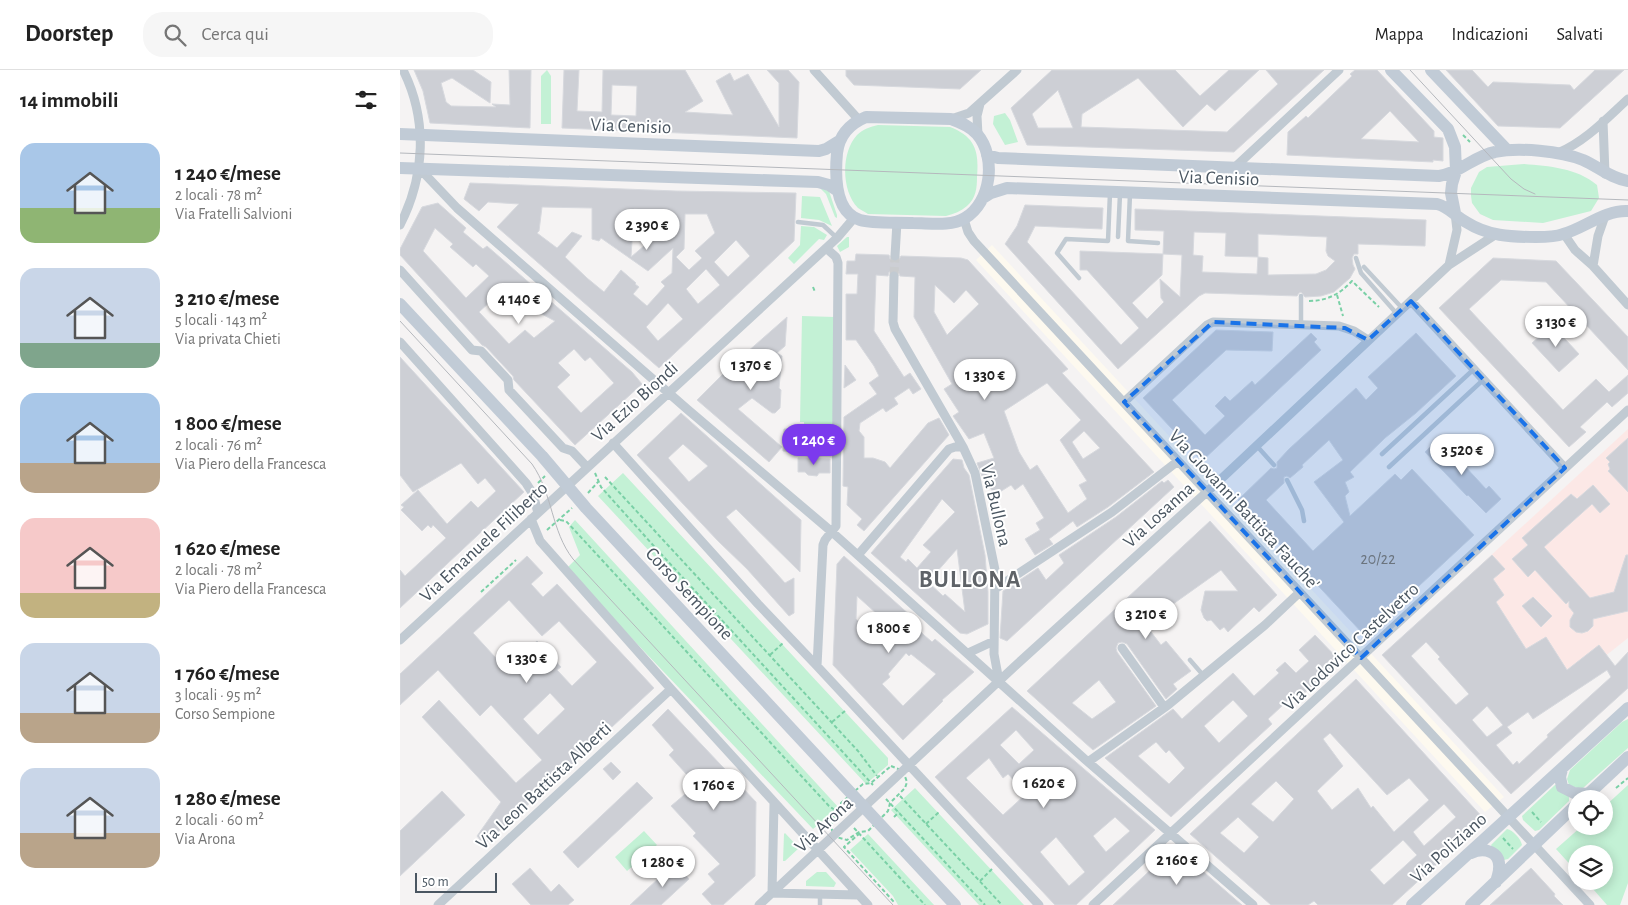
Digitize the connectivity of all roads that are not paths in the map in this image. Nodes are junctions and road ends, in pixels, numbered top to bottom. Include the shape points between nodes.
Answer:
1 (403, 70) edge
2 (814, 70) edge
3 (1016, 70) edge
4 (1339, 70) edge
5 (1391, 70) edge
6 (1431, 70) edge
7 (1628, 99) edge
8 (980, 104) junction
9 (951, 119) junction
10 (859, 120) junction
11 (1603, 121) junction
12 (400, 134) edge
13 (420, 135) junction
14 (978, 135) junction
15 (839, 141) junction
16 (1507, 150) junction
17 (1558, 153) junction
18 (987, 155) junction
19 (400, 168) edge
20 (419, 168) junction
21 (1234, 168) junction
22 (1456, 171) junction
23 (1605, 174) junction
24 (1628, 182) edge
25 (838, 191) junction
26 (1120, 192) junction
27 (983, 198) junction
28 (1628, 211) edge
29 (1454, 213) junction
30 (1604, 216) junction
31 (854, 218) junction
32 (964, 219) junction
33 (798, 222) dead end
34 (897, 222) junction
35 (400, 225) edge
36 (1564, 234) junction
37 (1495, 235) junction
38 (1118, 237) dead end
39 (837, 238) junction
40 (1158, 243) dead end
41 (826, 248) junction
42 (895, 256) tunnel mouth
43 (1356, 258) dead end
44 (1449, 265) junction
45 (1593, 266) junction
46 (1364, 267) dead end
47 (400, 270) edge
48 (894, 276) tunnel mouth
49 (1079, 278) dead end
50 (1302, 299) road end
51 (1411, 300) junction
52 (400, 304) edge
53 (1628, 305) edge
54 (1400, 311) junction
55 (1301, 325) junction
56 (1368, 340) junction
57 (400, 342) edge
58 (1474, 369) junction
59 (1484, 380) junction
60 (668, 392) junction
61 (1124, 402) junction
62 (1628, 410) edge
63 (613, 442) junction
64 (1256, 445) junction
65 (963, 447) junction
66 (1382, 454) dead end
67 (1178, 461) junction
68 (1274, 465) dead end
69 (587, 467) junction
70 (1388, 467) dead end
71 (1565, 468) junction
72 (1287, 480) dead end
73 (566, 485) junction
74 (1207, 492) junction
75 (534, 516) junction
76 (1304, 522) dead end
77 (832, 532) junction
78 (858, 555) junction
79 (995, 589) junction
80 (1300, 592) junction
81 (400, 640) edge
82 (994, 641) junction
83 (1122, 648) dead end
84 (968, 653) junction
85 (1361, 658) junction
86 (1190, 660) dead end
87 (817, 666) junction
88 (1203, 676) junction
89 (1000, 681) junction
90 (671, 689) junction
91 (1164, 708) junction
92 (1625, 713) edge
93 (1628, 757) edge
94 (1088, 762) junction
95 (906, 768) junction
96 (1562, 769) junction
97 (1568, 790) edge
98 (1592, 790) edge
99 (774, 804) junction
100 (865, 807) junction
101 (1568, 812) edge
102 (1509, 818) junction
103 (1171, 833) junction
104 (1534, 844) junction
105 (818, 851) junction
106 (1467, 855) junction
107 (1496, 882) junction
108 (820, 894) junction
109 (858, 895) junction
110 (766, 901) edge
111 (438, 905) edge
112 (820, 905) edge
113 (868, 905) edge
114 (955, 905) edge
115 (1038, 905) edge
116 (1093, 905) edge
117 (1253, 905) edge
118 (1412, 905) edge
119 (1471, 905) edge
120 (1590, 905) edge

1 - 13 street via 414,99
2 - 10 street
3 - 8 street
4 - 21 street
5 - 22 main road via 1448,129 1455,146
6 - 16 main road
7 - 11 street
8 - 9 street via 969,113
8 - 14 street
9 - 10 main road via 874,117
9 - 14 main road via 963,123
10 - 15 main road
11 - 17 street via 1582,140
11 - 23 street
12 - 13 main road, Via Cenisio
13 - 15 main road, Via Cenisio via 819,151
13 - 20 street
14 - 18 main road
15 - 25 main road
16 - 17 main road, Via Cenisio
16 - 22 main road, Via Cenisio via 1480,157
17 - 23 main road, Via Cenisio via 1583,160
18 - 21 main road, Via Cenisio
18 - 27 main road via 989,175
19 - 20 main road
20 - 25 main road via 818,182
20 - 35 street via 410,203
20 - 60 street via 457,208
21 - 22 main road, Via Cenisio via 1439,176
22 - 29 main road via 1451,193
23 - 24 main road
25 - 31 main road via 846,210
26 - 27 main road, Via Cenisio via 1006,188
26 - 29 main road, Via Cenisio via 1436,204
26 - 38 lane
26 - 40 lane via 1128,242
26 - 49 lane via 1108,241 1066,239 1057,252
27 - 32 main road via 973,213
28 - 30 main road via 1620,210
29 - 37 main road, Via Cenisio via 1464,222
29 - 44 street via 1457,230
30 - 36 main road, Via Cenisio
30 - 45 street
31 - 34 main road
31 - 39 street, Via Ezio Biondi
32 - 34 main road via 947,224
32 - 61 street, Via Giovanni Battista Fauche' via 974,240
33 - 39 lane via 823,225
34 - 42 street
36 - 37 main road, Via Cenisio
36 - 45 street via 1575,250
37 - 44 street, Via Losanna
39 - 41 street, Via Ezio Biondi
41 - 60 street, Via Ezio Biondi
41 - 77 street via 838,263 836,526
43 - 54 lane via 1361,274
44 - 51 street, Via Losanna
45 - 53 street
46 - 54 lane
47 - 69 street via 472,350 481,351 508,380 509,390 563,448 572,451
48 - 65 street, Via Bullona via 895,329
50 - 55 lane
51 - 54 street, Via Losanna
51 - 58 street
52 - 73 main road, Corso Sempione
54 - 56 street, Via Losanna
55 - 56 street via 1345,328
55 - 61 street via 1212,322
56 - 64 street, Via Losanna
57 - 75 street via 526,483 533,494
58 - 59 street
58 - 66 lane
59 - 70 lane
59 - 71 street
60 - 63 street, Via Ezio Biondi
60 - 77 street
61 - 67 street, Via Giovanni Battista Fauche'
62 - 71 street, Via Lodovico Castelvetro
63 - 69 street, Via Ezio Biondi
63 - 87 street
64 - 68 lane
64 - 74 street, Via Losanna
65 - 78 street via 949,449
65 - 79 street, Via Bullona via 975,473 993,560
67 - 74 street, Via Giovanni Battista Fauche'
67 - 79 street via 1112,512
69 - 73 street, Via Ezio Biondi
71 - 85 street, Via Lodovico Castelvetro
72 - 76 lane via 1302,510
73 - 75 street, Via Emanuele Filiberto
73 - 100 main road, Corso Sempione
74 - 80 street, Via Giovanni Battista Fauche'
74 - 89 street, Via Losanna
75 - 81 street, Via Emanuele Filiberto
75 - 90 street via 540,541
77 - 78 street
77 - 87 street via 825,540 822,552
78 - 84 street
79 - 82 street, Via Bullona
80 - 85 street, Via Giovanni Battista Fauche'
80 - 88 street
82 - 84 street
82 - 89 street, Via Bullona
83 - 91 street
84 - 89 street
85 - 102 street, Via Giovanni Battista Fauche'
85 - 103 street, Via Lodovico Castelvetro
86 - 88 lane
87 - 95 street
88 - 91 street
89 - 94 street
89 - 95 street, Via Losanna
90 - 99 street
90 - 111 street, Via Leon Battista Alberti
91 - 94 street
92 - 96 main road, Via Poliziano
93 - 98 main road
94 - 103 street
95 - 100 street, Via Arona
95 - 115 street
96 - 97 main road via 1562,787
96 - 102 main road, Via Poliziano
99 - 105 street
99 - 110 street
100 - 105 street, Via Arona
100 - 114 main road, Corso Sempione
101 - 104 main road
102 - 104 street, Via Giovanni Battista Fauche'
102 - 106 main road, Via Poliziano
103 - 116 street, Via Lodovico Castelvetro
103 - 117 street
104 - 107 main road
104 - 120 street, Via Giovanni Battista Fauche'
105 - 109 street
105 - 110 street, Via Arona
106 - 107 main road via 1479,849 1495,854 1500,869
106 - 118 main road, Via Poliziano
107 - 119 main road
108 - 109 street
108 - 110 street
108 - 112 lane
109 - 113 street

